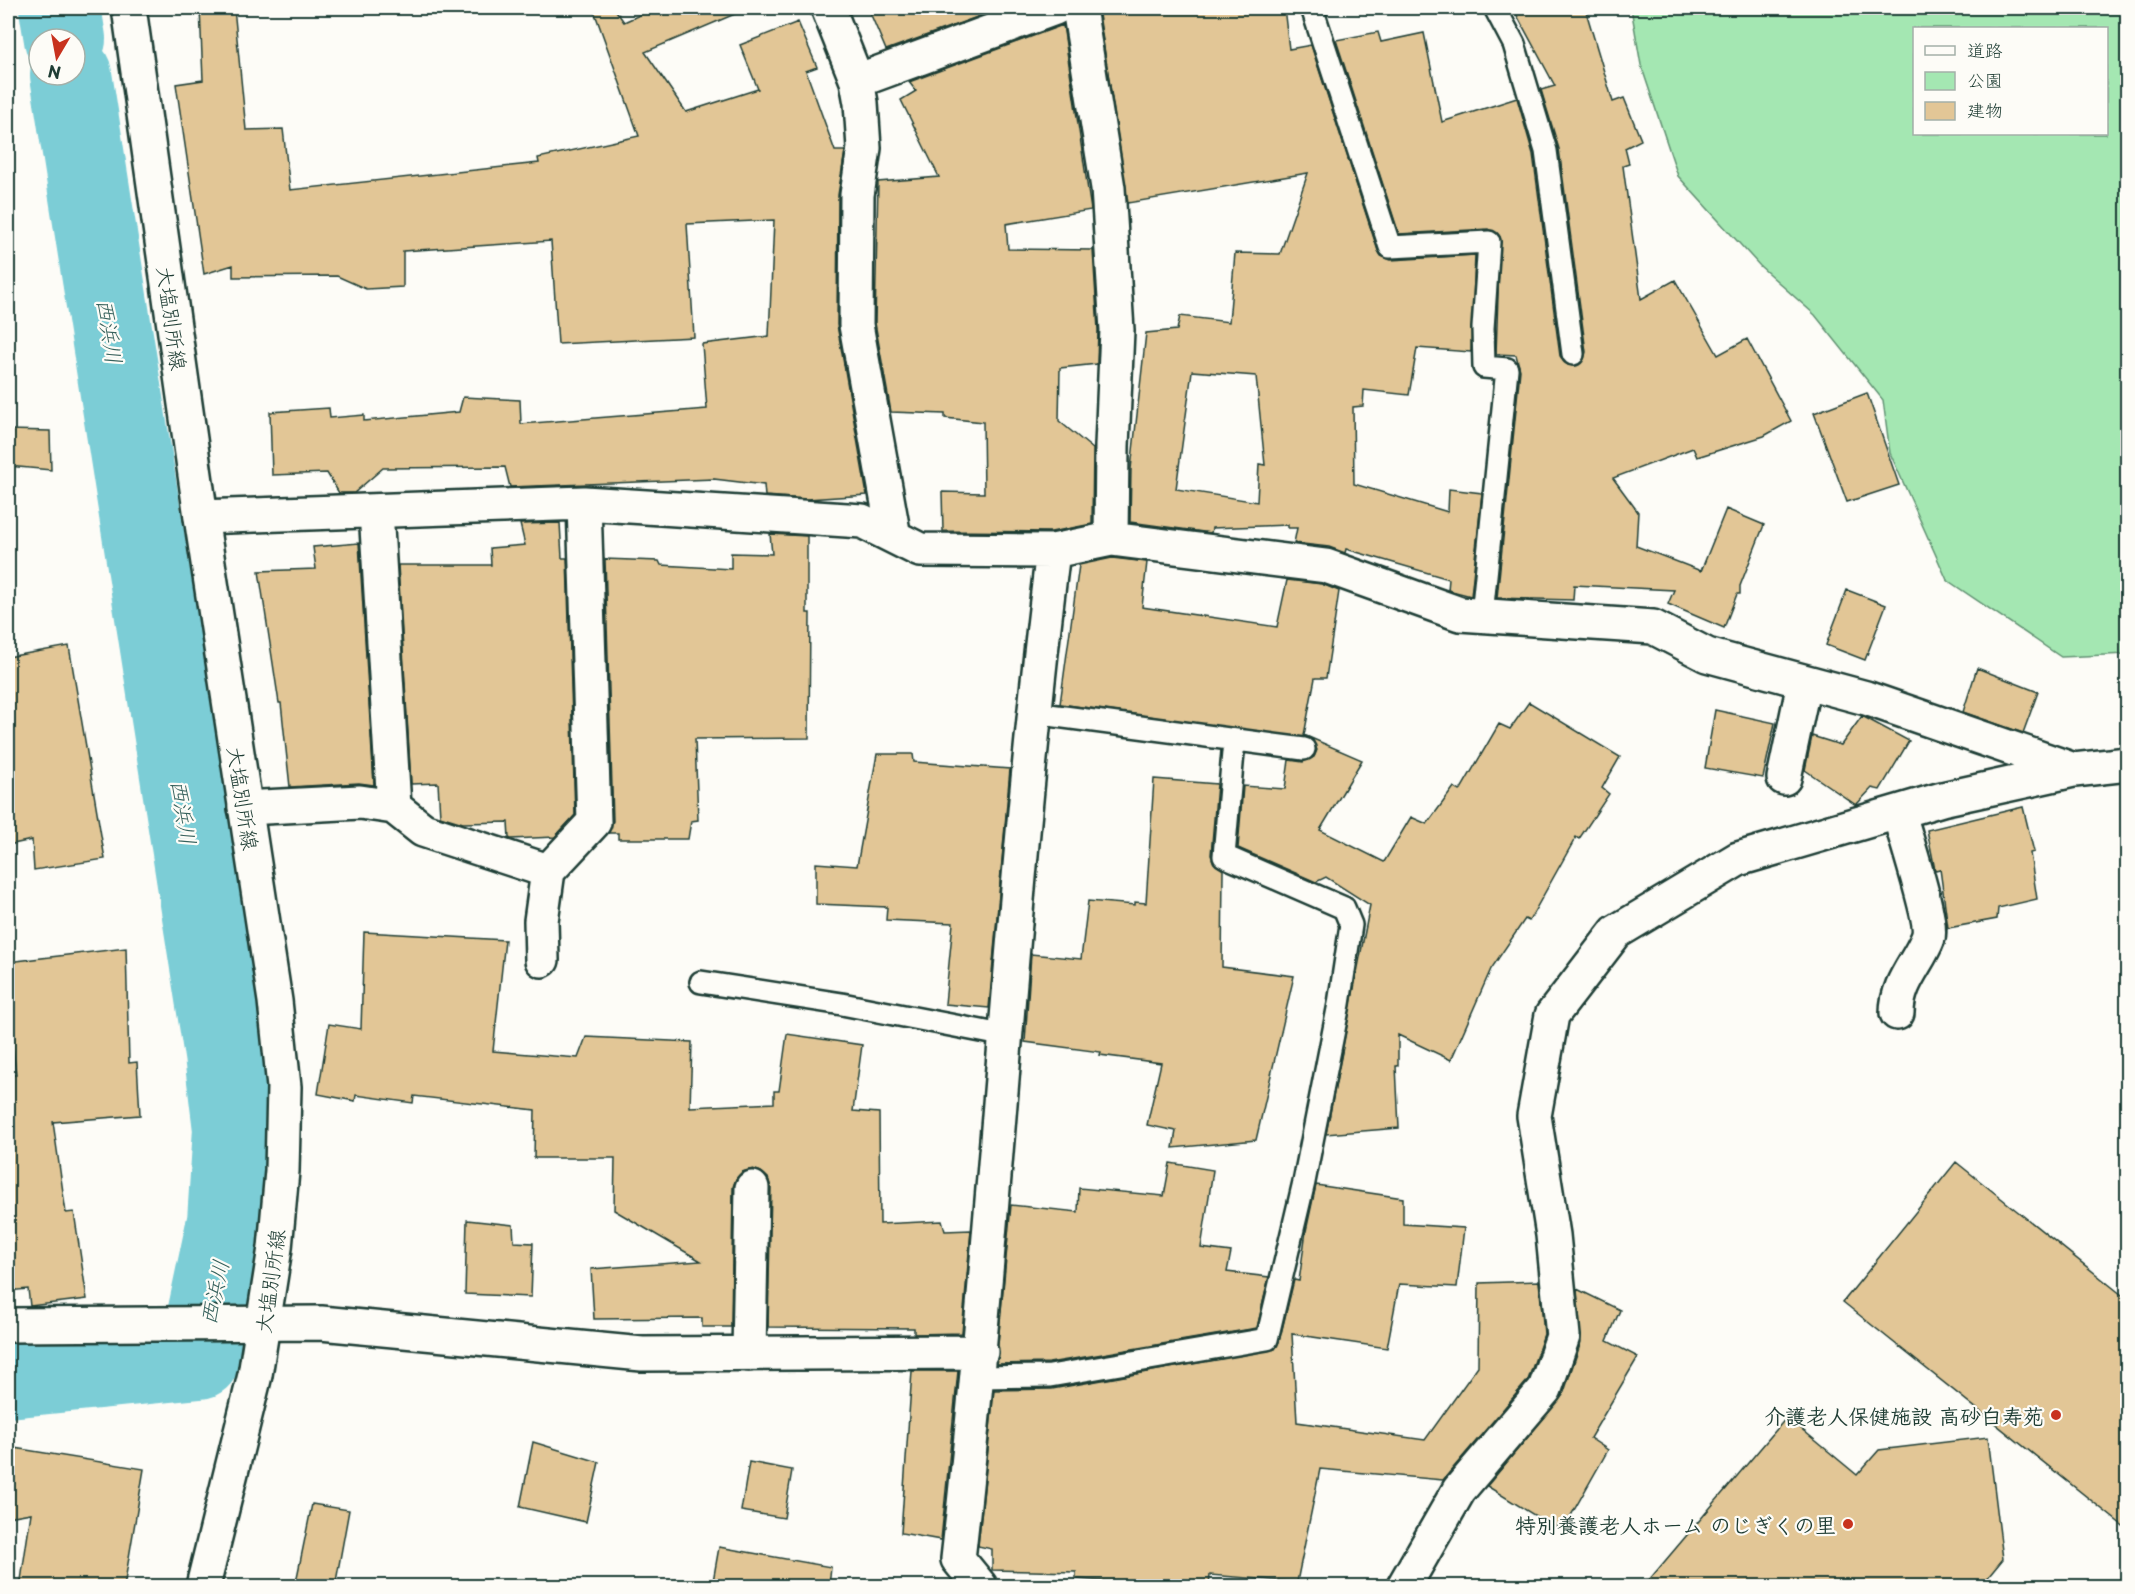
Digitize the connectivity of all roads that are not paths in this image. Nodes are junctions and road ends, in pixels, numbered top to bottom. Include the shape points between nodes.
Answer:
1 (129, 8) edge
2 (828, 8) edge
3 (1055, 8) edge
4 (1079, 8) edge
5 (1312, 8) edge
6 (1495, 8) edge
7 (857, 81) junction
8 (1573, 354) dead end
9 (584, 503) junction
10 (376, 511) junction
11 (201, 517) junction
12 (894, 537) junction
13 (1112, 539) junction
14 (1053, 551) junction
15 (1482, 615) junction
16 (1804, 683) junction
17 (1034, 713) junction
18 (1234, 741) junction
19 (1304, 749) dead end
20 (2127, 764) edge
21 (2074, 770) junction
22 (1785, 778) dead end
23 (394, 807) junction
24 (245, 808) junction
25 (1899, 813) junction
26 (548, 871) junction
27 (547, 961) dead end
28 (700, 982) dead end
29 (1898, 1013) dead end
30 (1007, 1036) junction
31 (752, 1188) dead end
32 (249, 1323) junction
33 (8, 1325) edge
34 (749, 1354) junction
35 (980, 1365) junction
36 (203, 1587) edge
37 (980, 1587) edge
38 (1404, 1587) edge

1 - 11 street, 大塩別所線
2 - 7 street
3 - 7 street
4 - 13 street via 1108,188 1117,330
5 - 15 lane via 1389,247 1489,242 1484,367 1507,369
6 - 8 lane via 1514,44 1546,151
7 - 12 street via 864,148 857,195 856,325
9 - 10 street
9 - 12 street via 862,521
9 - 26 street via 594,822
10 - 11 street
10 - 23 street
11 - 24 street, 大塩別所線
12 - 14 street via 920,550
13 - 14 street
13 - 15 street via 1326,566 1460,614
14 - 17 street
15 - 16 street via 1653,627 1707,655
16 - 21 street via 1866,698
16 - 22 street
17 - 18 lane
17 - 30 street
18 - 19 lane
18 - 35 lane via 1224,856 1344,909 1351,925 1304,1182 1267,1339 1050,1376
20 - 21 street
21 - 25 street
23 - 24 street via 360,802
23 - 26 street via 423,830
24 - 32 street, 大塩別所線 via 284,1087 275,1248
25 - 29 street via 1929,936 1897,999
25 - 38 street via 1738,859 1616,932 1552,1015 1534,1116 1553,1235 1563,1336 1545,1389 1459,1490
26 - 27 street via 542,921
28 - 30 lane
30 - 35 street
31 - 34 street
32 - 33 street
32 - 34 street via 321,1323 642,1354
32 - 36 street, 大塩別所線 via 255,1375
34 - 35 street
35 - 37 street via 958,1559

